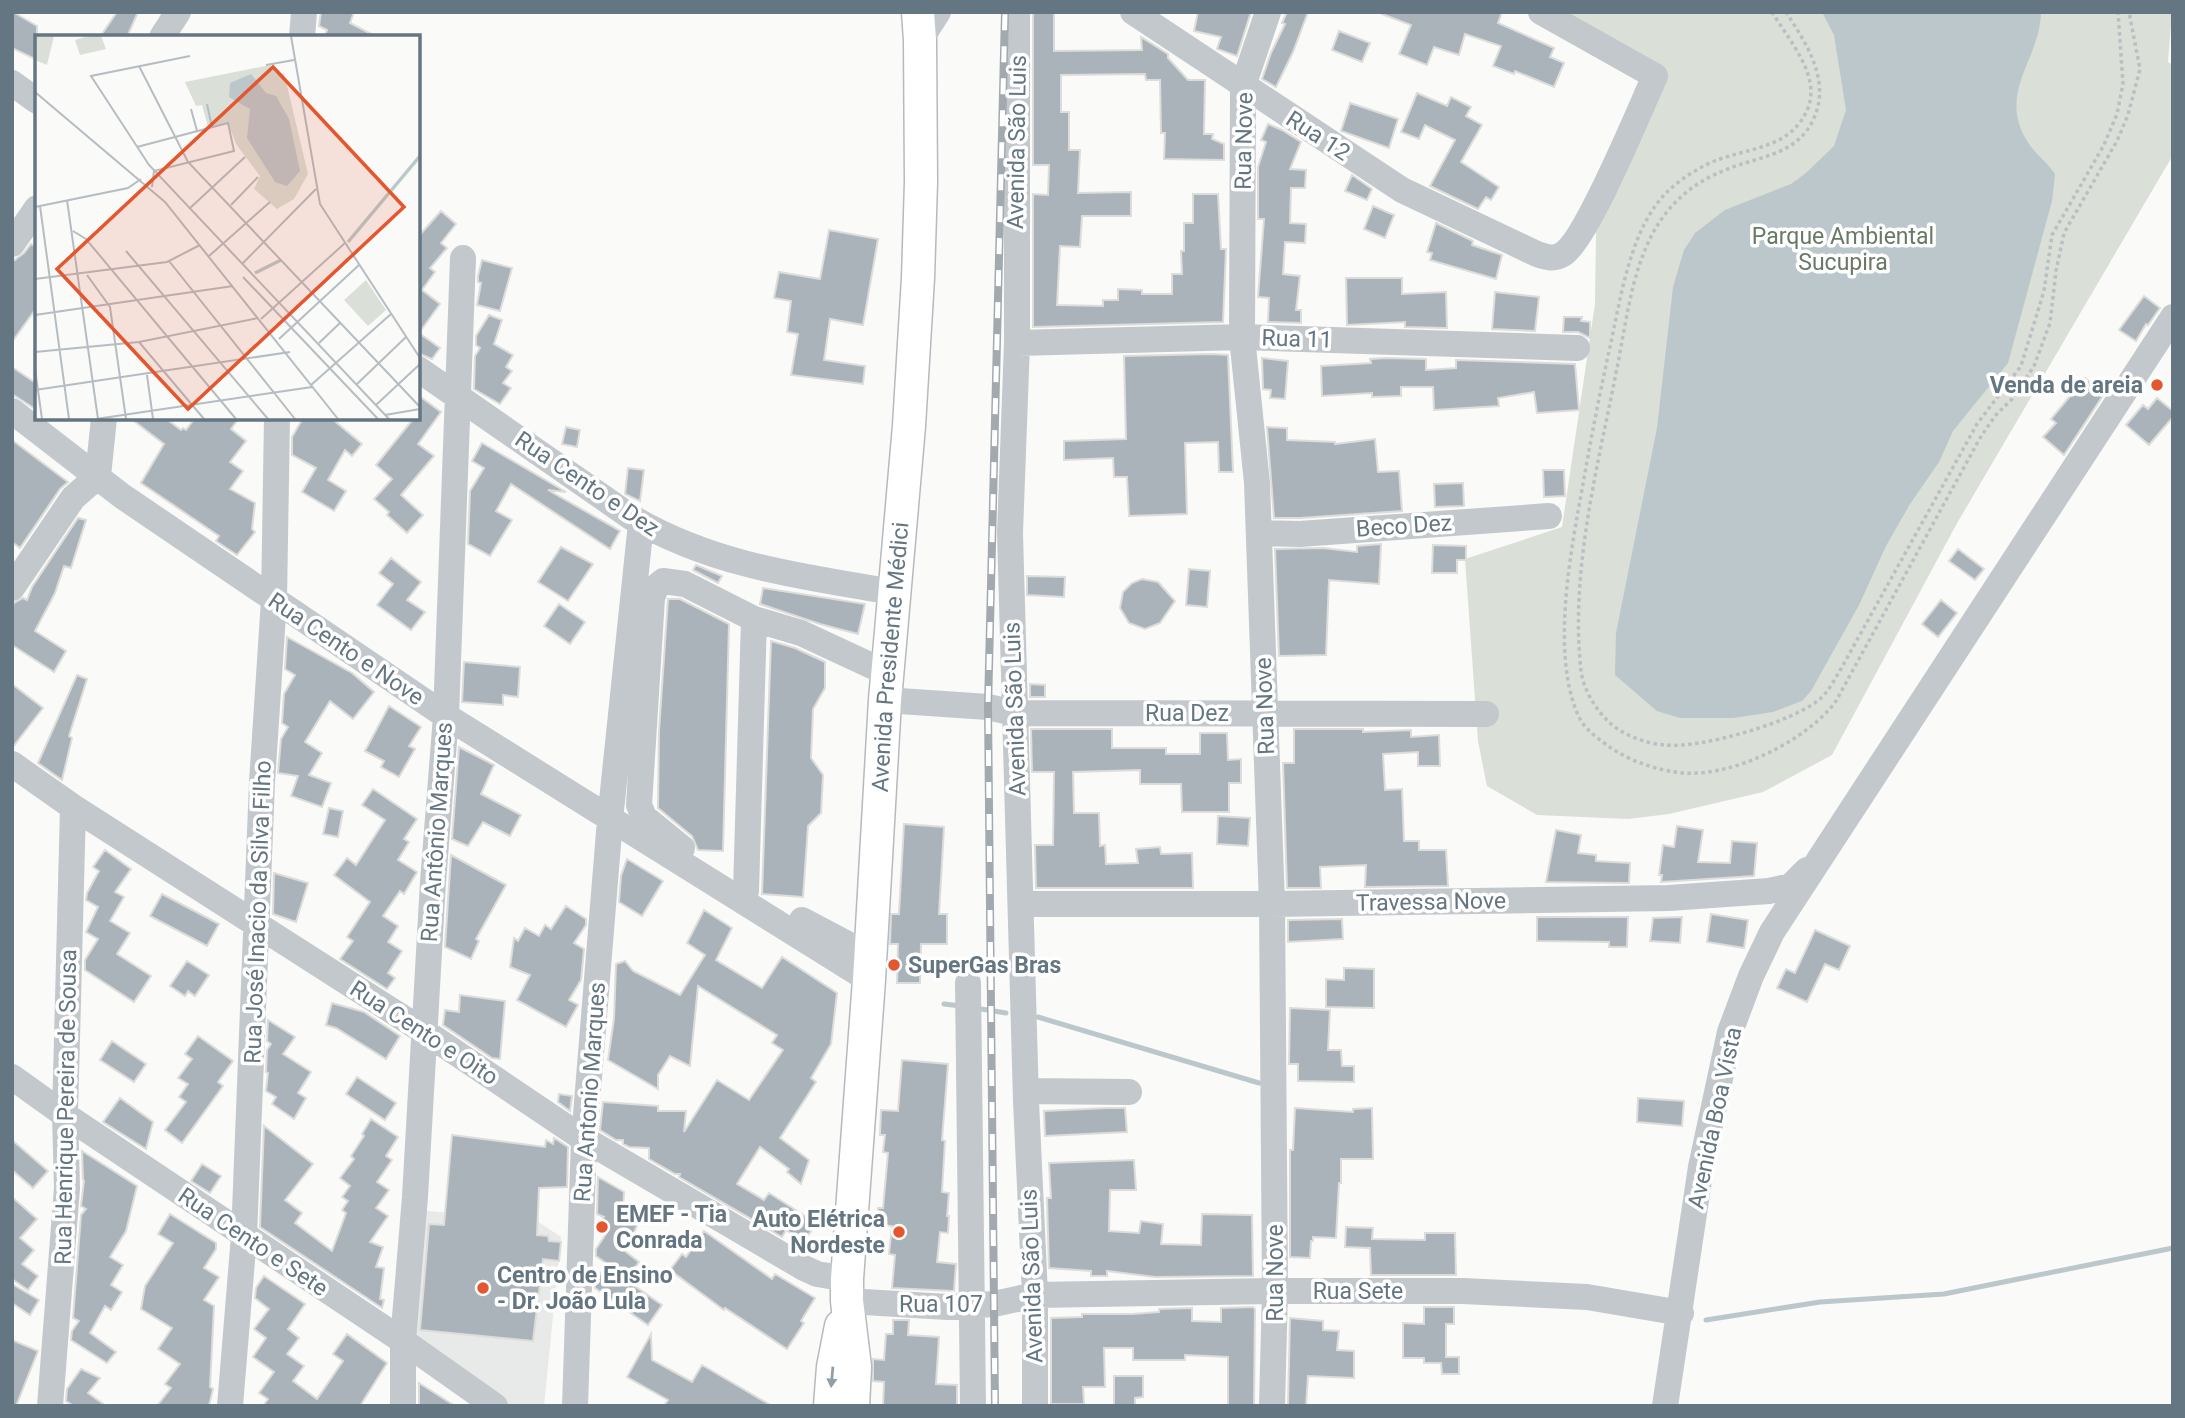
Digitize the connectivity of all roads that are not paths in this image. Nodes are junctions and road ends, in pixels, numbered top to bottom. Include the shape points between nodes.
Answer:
1 (178, 12) edge
2 (304, 12) edge
3 (938, 12) edge
4 (1017, 12) edge
5 (1133, 12) edge
6 (1268, 12) edge
7 (1548, 14) edge
8 (919, 26) edge
9 (163, 35) edge
10 (302, 35) edge
11 (12, 83) edge
12 (1243, 86) junction
13 (35, 100) edge
14 (35, 211) edge
15 (12, 244) edge
16 (463, 258) dead end
17 (2173, 317) edge
18 (1242, 337) junction
19 (1017, 343) junction
20 (1577, 348) dead end
21 (420, 370) edge
22 (457, 395) junction
23 (12, 411) edge
24 (104, 420) edge
25 (277, 420) edge
26 (98, 476) junction
27 (1549, 516) dead end
28 (640, 523) junction
29 (1259, 533) junction
30 (12, 588) edge
31 (894, 592) junction
32 (274, 600) junction
33 (754, 618) junction
34 (886, 687) junction
35 (1014, 713) junction
36 (1265, 713) junction
37 (1486, 714) dead end
38 (446, 716) junction
39 (12, 764) edge
40 (73, 807) junction
41 (610, 820) junction
42 (1825, 851) junction
43 (746, 891) junction
44 (1022, 904) junction
45 (1272, 904) junction
46 (258, 924) junction
47 (870, 968) junction
48 (968, 999) dead end
49 (425, 1032) junction
50 (12, 1077) edge
51 (1026, 1091) junction
52 (1129, 1092) dead end
53 (65, 1115) junction
54 (584, 1139) junction
55 (244, 1236) junction
56 (847, 1290) junction
57 (1275, 1291) junction
58 (1035, 1295) junction
59 (973, 1306) junction
60 (1681, 1314) junction
61 (403, 1341) junction
62 (50, 1406) edge
63 (230, 1406) edge
64 (403, 1406) edge
65 (495, 1406) edge
66 (575, 1406) edge
67 (830, 1406) edge
68 (852, 1406) edge
69 (973, 1406) edge
70 (1035, 1406) edge
71 (1272, 1406) edge
72 (1665, 1406) edge

1 - 9 street
2 - 10 street
3 - 8 street
4 - 19 street, Avenida São Luis
5 - 12 street, Rua 12
6 - 12 street, Rua Nove
7 - 12 street, Rua 12 via 1655,76 1588,220 1560,257 1537,254 1402,190
8 - 31 main road, Avenida Presidente Médici via 918,278
11 - 13 street
12 - 18 street, Rua Nove
14 - 15 street
16 - 22 street, Rua Antônio Marques
17 - 42 street
18 - 19 street, Rua 11
18 - 20 street, Rua 11
18 - 29 street, Rua Nove
19 - 35 street, Avenida São Luis via 1010,533
21 - 22 street, Rua Cento e Dez
22 - 28 street, Rua Cento e Dez
22 - 38 street, Rua Antônio Marques
23 - 26 street, Rua Cento e Nove
24 - 26 street
25 - 32 street, Rua José Inacio da Silva Filho
26 - 30 street via 73,498
26 - 32 street, Rua Cento e Nove
27 - 29 street, Beco Dez
28 - 31 street, Rua Cento e Dez via 665,537 729,559
28 - 41 street, Rua Antonio Marques
29 - 36 street, Rua Nove
31 - 34 main road, Avenida Presidente Médici
32 - 38 street, Rua Cento e Nove
32 - 46 street, Rua José Inacio da Silva Filho
33 - 34 street via 801,633
33 - 43 street
33 - 43 street via 685,584 663,581 656,587 639,805 658,830
34 - 35 street, Rua Dez
34 - 47 main road, Avenida Presidente Médici
35 - 36 street, Rua Dez
35 - 44 street, Avenida São Luis
36 - 37 street, Rua Dez
36 - 45 street, Rua Nove
38 - 41 street, Rua Cento e Nove
38 - 49 street, Rua Antônio Marques
39 - 40 street, Rua Cento e Oito
40 - 46 street, Rua Cento e Oito
40 - 53 street, Rua Henrique Pereira de Sousa
41 - 47 street, Rua Cento e Nove
41 - 54 street, Rua Antonio Marques
42 - 45 street, Travessa Nove via 1791,886 1769,891 1669,898
42 - 60 street, Avenida Boa Vista via 1772,932 1730,1032 1701,1167
43 - 47 street
44 - 45 street, Travessa Nove
44 - 51 street, Avenida São Luis
45 - 57 street, Rua Nove
46 - 49 street, Rua Cento e Oito
46 - 55 street, Rua José Inacio da Silva Filho
47 - 56 main road, Avenida Presidente Médici
48 - 59 street
49 - 54 street, Rua Cento e Oito
49 - 61 street, Rua Antônio Marques
50 - 53 street, Rua Cento e Sete
51 - 52 street
51 - 58 street, Avenida São Luis
53 - 55 street, Rua Cento e Sete
53 - 62 street, Rua Henrique Pereira de Sousa via 67,1188
54 - 56 street, Rua Cento e Oito
54 - 66 street, Rua Antonio Marques
55 - 61 street, Rua Cento e Sete
55 - 63 street, Rua José Inacio da Silva Filho
56 - 59 street, Rua 107 via 919,1306
56 -> 67 main road, Avenida Presidente Médici via 832,1367
56 - 68 main road, Avenida Presidente Médici via 855,1367
57 - 58 street, Rua Sete
57 - 60 street, Rua Sete via 1463,1291 1587,1297
57 - 71 street, Rua Nove
58 - 59 street, Rua 107
58 - 70 street, Avenida São Luis
59 - 69 street
60 - 72 street, Avenida Boa Vista
61 - 64 street, Rua Antônio Marques
61 - 65 street, Rua Cento e Sete

